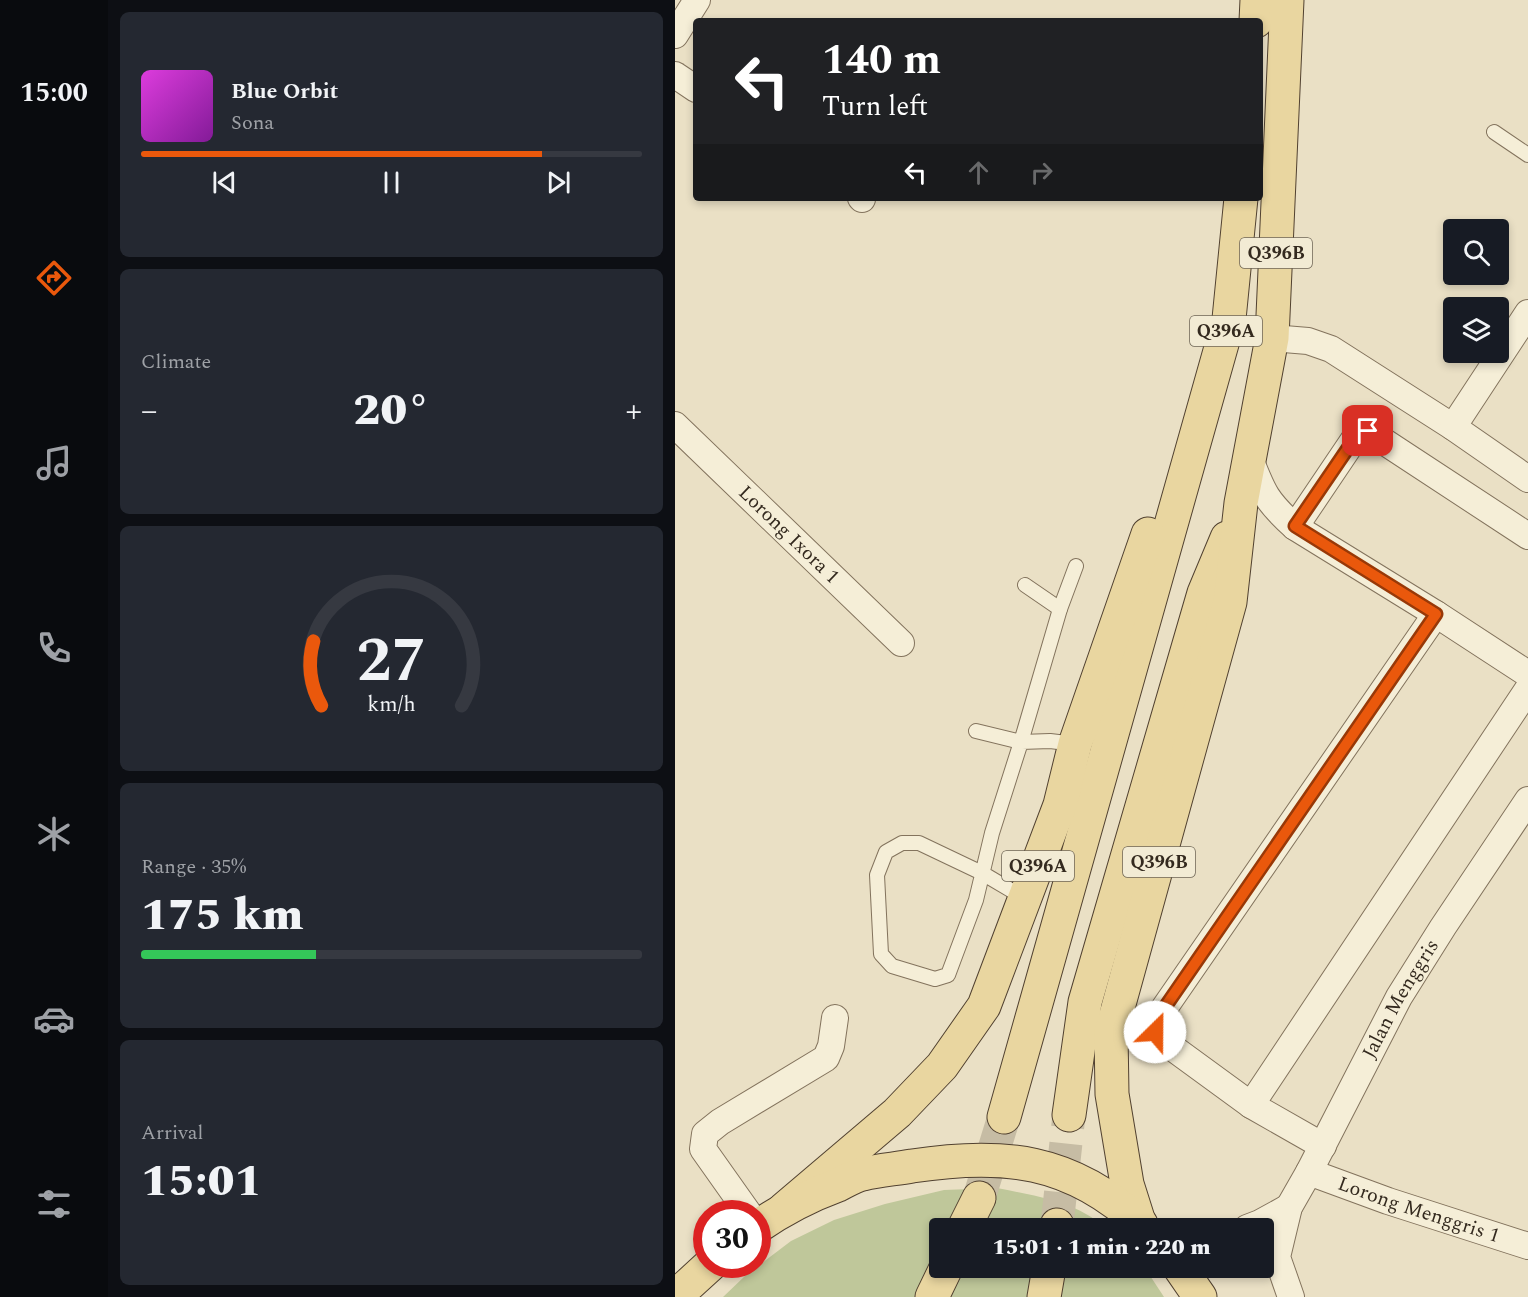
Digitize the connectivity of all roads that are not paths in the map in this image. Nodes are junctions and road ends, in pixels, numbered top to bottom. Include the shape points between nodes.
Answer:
1 (697, 0) edge
2 (1257, 0) edge
3 (1287, 0) edge
4 (1256, 18) edge
5 (675, 35) edge
6 (675, 75) edge
7 (693, 87) edge
8 (1494, 132) dead end
9 (1528, 155) edge
10 (1241, 201) edge
11 (1528, 313) edge
12 (1272, 338) junction
13 (675, 425) edge
14 (1453, 428) junction
15 (1190, 459) junction
16 (1250, 459) junction
17 (1528, 479) edge
18 (1241, 503) junction
19 (1295, 526) junction
20 (1528, 536) edge
21 (1075, 566) dead end
22 (1026, 585) dead end
23 (1060, 609) junction
24 (1436, 614) junction
25 (901, 643) dead end
26 (1528, 674) edge
27 (1528, 689) edge
28 (976, 731) dead end
29 (1021, 742) junction
30 (1075, 744) junction
31 (1528, 800) edge
32 (982, 873) junction
33 (1026, 899) junction
34 (835, 1018) dead end
35 (1251, 1105) junction
36 (1069, 1115) tunnel mouth
37 (1004, 1117) tunnel mouth
38 (1323, 1146) junction
39 (1309, 1172) junction
40 (979, 1198) tunnel mouth
41 (739, 1200) edge
42 (1289, 1207) junction
43 (771, 1216) edge
44 (771, 1218) edge
45 (969, 1218) edge
46 (1133, 1218) edge
47 (1139, 1218) edge
48 (1270, 1218) edge
49 (1528, 1246) edge
50 (695, 1278) edge
51 (941, 1278) edge
52 (1047, 1278) edge
53 (675, 1297) edge
54 (932, 1297) edge
55 (1044, 1297) edge
56 (1291, 1297) edge

1 - 5 street
2 - 4 main road
3 - 12 main road, Q396B
6 - 7 street
8 - 9 lane
10 - 15 main road, Q396A via 1229,319
11 - 14 street
12 - 14 street via 1308,341 1331,349
12 - 16 main road, Q396B
13 - 25 street, Lorong Ixora 1
14 - 17 street
15 - 30 main road, Q396A via 1147,535
15 - 37 main road
16 - 18 main road, Q396B
16 - 19 street via 1263,494
18 - 36 main road via 1204,592 1085,1002
18 - 47 main road, Q396B via 1230,603 1111,1032 1112,1094 1127,1184
19 - 20 street via 1359,432 1368,431
19 - 24 street
21 - 23 lane
22 - 23 lane
23 - 29 lane
24 - 26 street
24 - 35 street via 1154,1023 1162,1040
27 - 35 street
28 - 29 lane
29 - 30 lane
29 - 32 lane
30 - 33 main road, Q396A via 1060,805
31 - 38 street, Jalan Menggris via 1399,997
32 - 32 lane via 977,900 948,975 935,979 893,966 881,954 877,875 886,852 902,843 919,843
32 - 33 lane
33 - 43 main road, Q396A via 984,1006 942,1066 897,1113
34 - 41 street via 826,1058 705,1134 703,1149
35 - 38 street
38 - 39 street, Jalan Menggris
39 - 42 street, Jalan Menggris
39 - 49 street, Lorong Menggris 1
40 - 45 main road
42 - 48 street, Jalan Menggris
42 - 56 street, Jalan Menggris via 1277,1257
44 - 46 main road via 813,1193 861,1174 948,1161 1005,1160 1063,1174 1109,1198
50 - 53 main road
51 - 54 main road
52 - 55 main road

